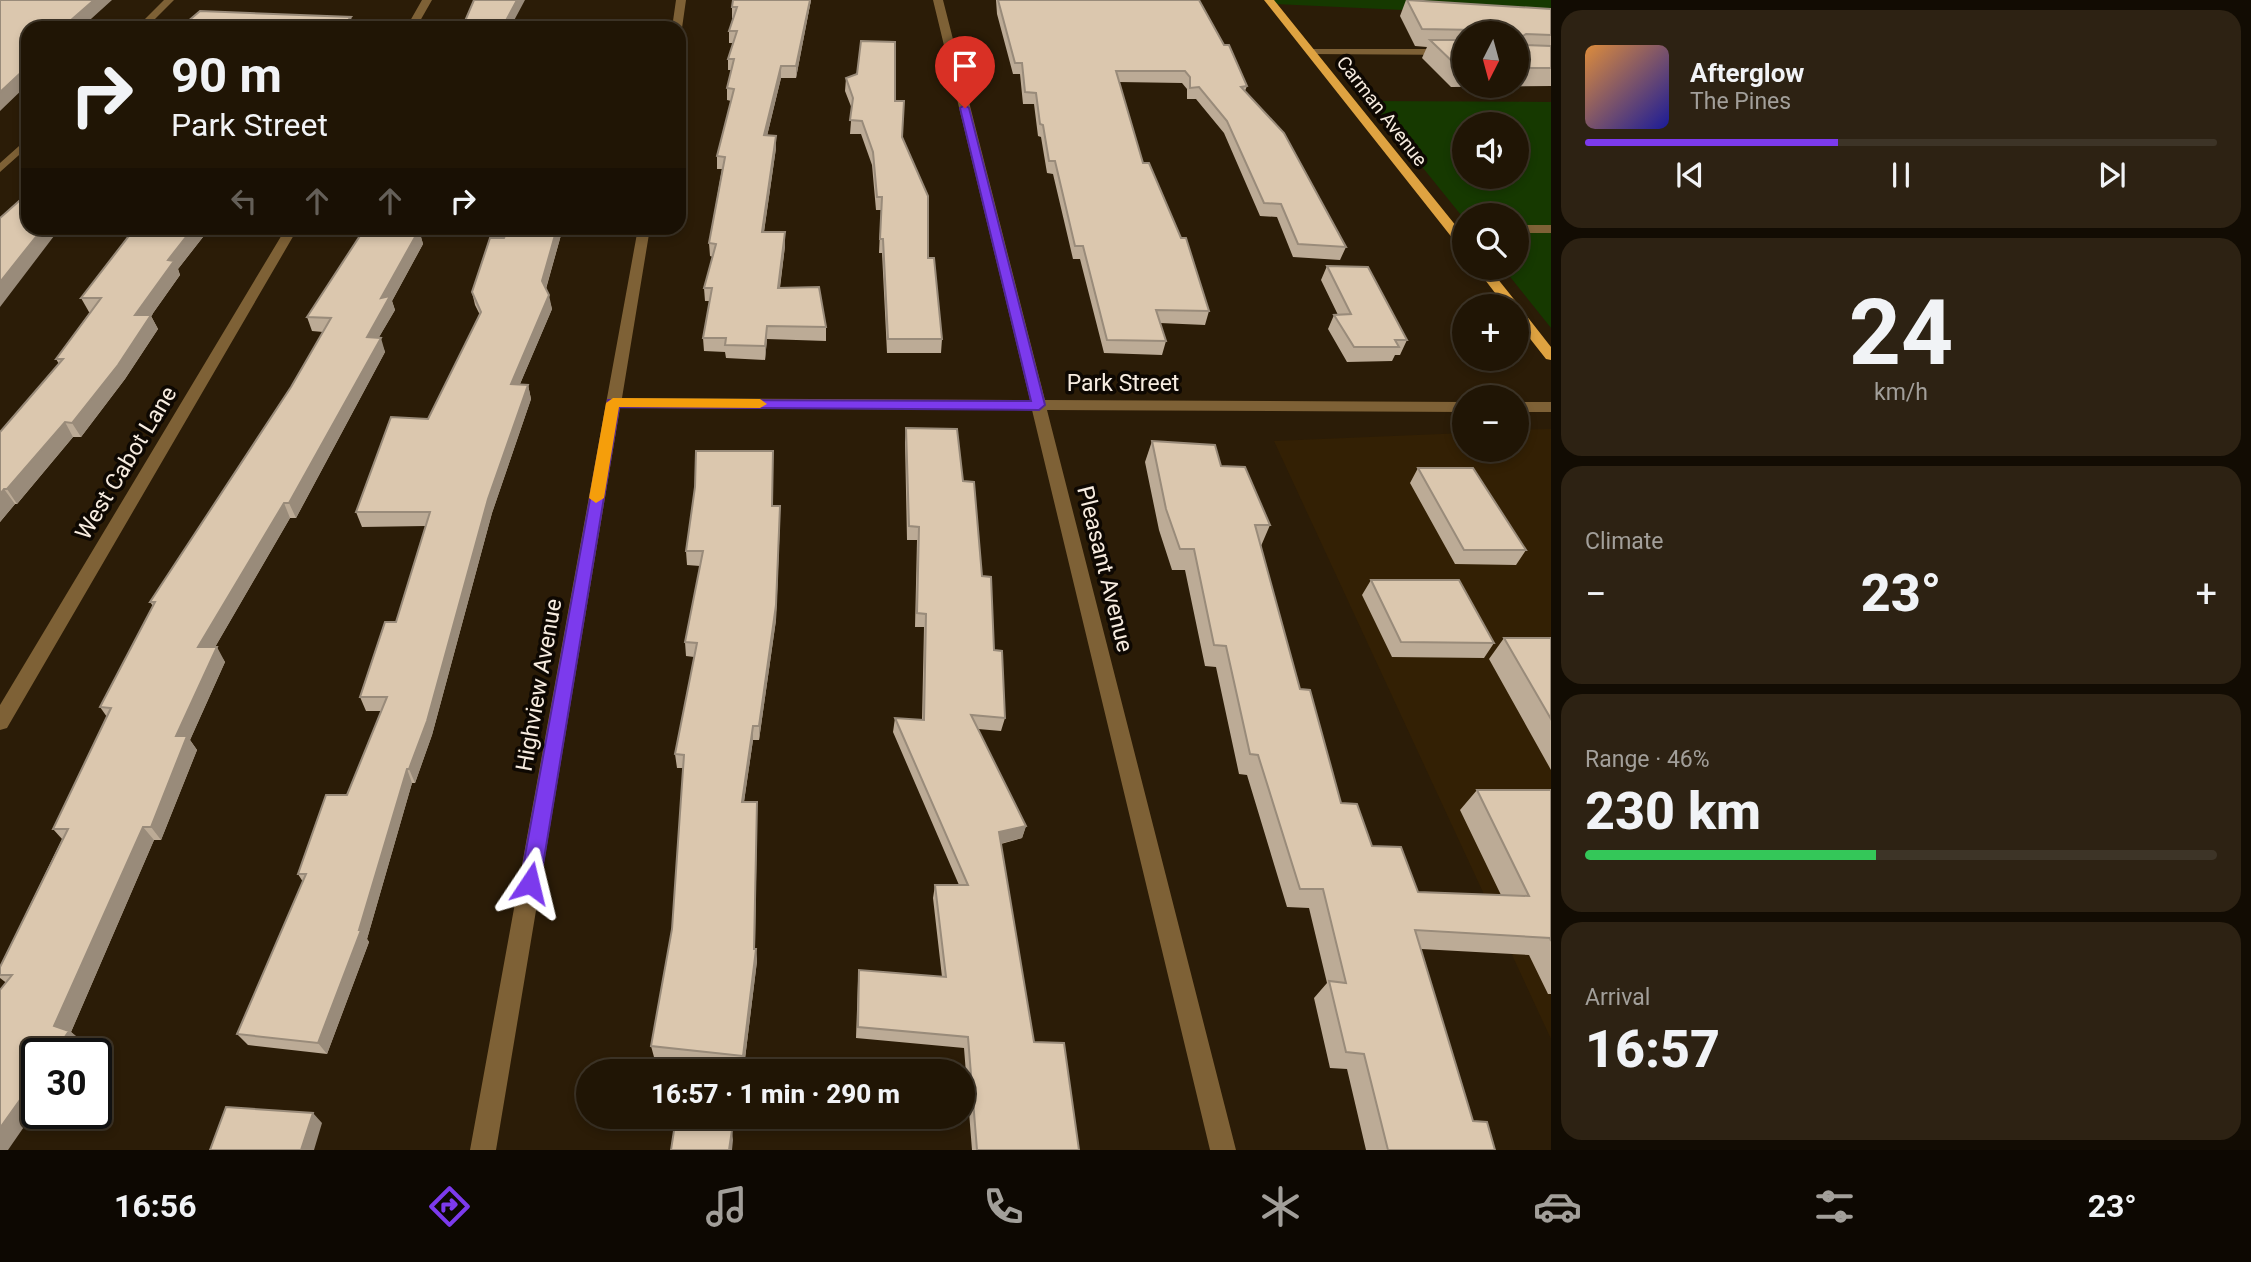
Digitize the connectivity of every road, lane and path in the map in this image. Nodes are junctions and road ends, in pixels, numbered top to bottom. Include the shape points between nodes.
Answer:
1 (169, 0) edge
2 (427, 0) edge
3 (681, 0) edge
4 (938, 0) edge
5 (1269, 0) edge
6 (148, 21) edge
7 (415, 21) edge
8 (678, 21) edge
9 (1311, 52) junction
10 (1452, 52) edge
11 (21, 148) edge
12 (0, 169) edge
13 (1452, 222) edge
14 (1529, 229) edge
15 (1551, 229) edge
16 (288, 235) edge
17 (642, 235) edge
18 (1491, 280) edge
19 (1503, 294) edge
20 (1529, 328) edge
21 (1551, 356) edge
22 (613, 403) junction
23 (1039, 405) junction
24 (1452, 407) edge
25 (1529, 407) edge
26 (1551, 407) edge
27 (0, 722) edge
28 (483, 1150) edge
29 (1223, 1150) edge

1 - 6 street
2 - 7 street
3 - 8 street
4 - 23 street, Pleasant Avenue
5 - 9 main road, Carman Avenue
9 - 10 street
9 - 13 main road, Carman Avenue
11 - 12 street
14 - 15 street
16 - 27 street, West Cabot Lane
17 - 22 street, Highview Avenue
18 - 19 main road
20 - 21 main road
22 - 23 street, Park Street
22 - 28 street, Highview Avenue
23 - 24 street, Park Street
23 - 29 street, Pleasant Avenue
25 - 26 street

